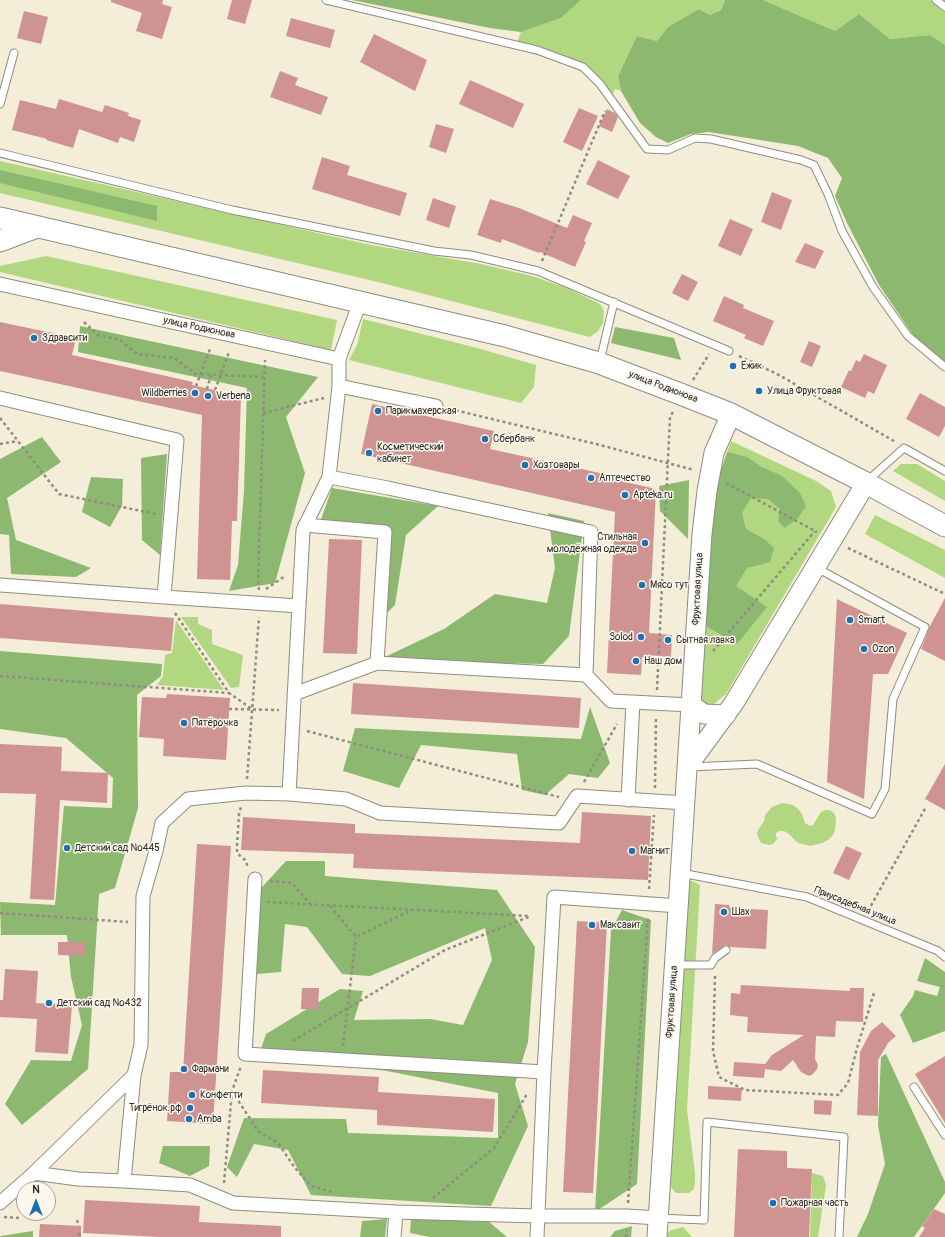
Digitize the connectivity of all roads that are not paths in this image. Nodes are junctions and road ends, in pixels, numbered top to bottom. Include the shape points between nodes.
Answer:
1 (326, 0) edge
2 (936, 0) edge
3 (945, 7) edge
4 (14, 53) dead end
5 (0, 104) edge
6 (0, 153) edge
7 (0, 218) edge
8 (37, 227) junction
9 (0, 242) edge
10 (0, 284) edge
11 (360, 302) junction
12 (614, 302) junction
13 (729, 351) road end
14 (339, 359) junction
15 (599, 363) junction
16 (945, 367) edge
17 (339, 386) junction
18 (0, 398) edge
19 (436, 406) road end
20 (731, 414) junction
21 (945, 471) edge
22 (329, 477) junction
23 (866, 483) junction
24 (305, 525) junction
25 (945, 526) edge
26 (815, 567) junction
27 (0, 585) edge
28 (164, 597) junction
29 (299, 606) junction
30 (377, 663) junction
31 (586, 675) junction
32 (294, 694) junction
33 (631, 702) junction
34 (691, 705) junction
35 (726, 715) junction
36 (687, 768) junction
37 (289, 794) junction
38 (628, 800) junction
39 (685, 803) junction
40 (681, 872) junction
41 (255, 879) road end
42 (678, 906) junction
43 (726, 950) dead end
44 (945, 957) edge
45 (675, 965) junction
46 (539, 1071) junction
47 (134, 1075) junction
48 (914, 1087) dead end
49 (945, 1135) edge
50 (34, 1173) junction
51 (124, 1180) junction
52 (0, 1203) edge
53 (396, 1212) junction
54 (538, 1216) junction
55 (658, 1218) junction
56 (394, 1237) edge
57 (537, 1237) edge
58 (657, 1237) edge
59 (839, 1237) edge

1 - 16 lane via 537,50 583,67 600,84 647,149 668,150 695,138 712,139 801,160 814,166 842,232 873,287 908,336
2 - 3 lane
4 - 5 lane
6 - 12 lane via 232,210 434,251 471,255 538,271
7 - 8 main road, улица Родионова
8 - 9 main road
8 - 11 main road, улица Родионова
10 - 14 street, улица Родионова
11 - 14 street
11 - 15 main road, улица Родионова via 505,336
12 - 13 lane
12 - 15 lane
14 - 17 street
15 - 20 main road, улица Родионова
17 - 19 street
17 - 22 street
18 - 28 street via 177,440
20 - 23 main road, улица Родионова
20 - 34 street, Фруктовая улица via 714,453 710,475 702,534
21 - 23 lane via 904,448
22 - 24 street
22 - 31 street via 591,532
23 - 25 main road, улица Родионова
23 - 26 street via 823,535
24 - 29 street
24 - 30 street via 385,532
26 - 35 street
26 - 36 lane via 925,627 893,699 885,788 872,814 757,764
27 - 28 street
28 - 29 street
29 - 32 street
30 - 31 street
30 - 32 street
31 - 33 street via 611,701
32 - 37 street
33 - 34 street
33 - 38 street
34 - 35 street via 704,714
34 - 36 street, Фруктовая улица
35 - 36 street
36 - 39 street, Фруктовая улица
37 - 38 street via 346,799 380,813 559,822 575,799
37 - 47 street via 246,793 188,799 162,822 143,896 141,1045
38 - 39 street
39 - 40 street, Фруктовая улица
40 - 42 street, Фруктовая улица
40 - 44 lane, Приусадебная улица via 807,897 938,951
41 - 46 street via 245,1054
42 - 45 street, Фруктовая улица
42 - 46 street via 554,897
43 - 45 lane via 715,958 711,965
45 - 55 street, Фруктовая улица
46 - 54 street
47 - 50 street
47 - 51 street
48 - 49 lane
50 - 51 street via 78,1179
50 - 52 street
51 - 53 street via 190,1185 233,1203
53 - 54 street
53 - 56 street
54 - 55 street
54 - 57 street
55 - 58 street, Фруктовая улица
55 - 59 lane via 704,1220 707,1122 844,1137

